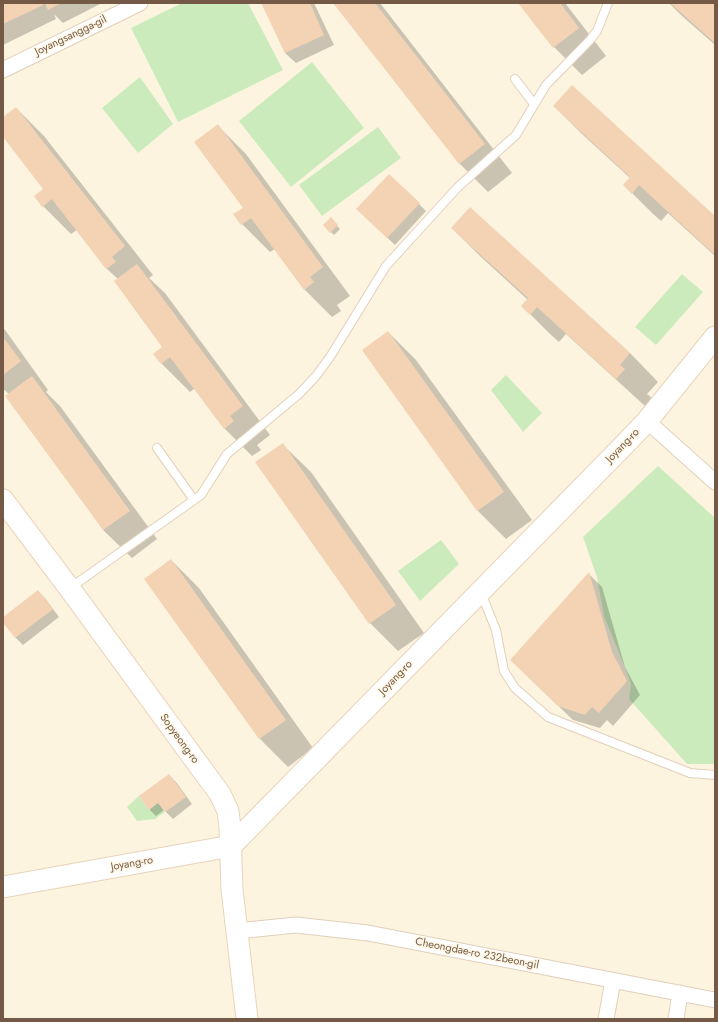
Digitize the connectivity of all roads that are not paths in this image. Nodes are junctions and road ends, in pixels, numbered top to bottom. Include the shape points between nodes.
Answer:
1 (140, 3) edge
2 (608, 3) edge
3 (3, 70) edge
4 (515, 79) dead end
5 (534, 104) junction
6 (715, 337) edge
7 (647, 421) junction
8 (157, 448) dead end
9 (715, 482) edge
10 (3, 500) edge
11 (194, 500) junction
12 (70, 589) junction
13 (481, 592) junction
14 (715, 775) edge
15 (231, 846) junction
16 (3, 887) edge
17 (237, 931) junction
18 (613, 981) junction
19 (680, 993) junction
20 (715, 1000) edge
21 (248, 1019) edge
22 (606, 1019) edge
23 (676, 1019) edge

1 - 3 street, Joyangsangga-gil
2 - 5 lane via 597,31 546,85
4 - 5 lane
5 - 11 lane via 516,135 458,187 386,266 316,376 299,394 227,454 201,495
6 - 7 street, Joyang-ro
7 - 9 street
7 - 13 street, Joyang-ro
8 - 11 lane
10 - 12 street, Sopyeong-ro
11 - 12 lane
12 - 15 street, Sopyeong-ro via 220,794 228,811
13 - 14 lane via 496,630 504,671 515,688 548,717 690,773
13 - 15 street, Joyang-ro
15 - 16 street, Joyang-ro
15 - 17 street, Sopyeong-ro via 232,889
17 - 18 street, Cheongdae-ro 232beon-gil via 296,925 368,933
17 - 21 street, Sopyeong-ro
18 - 19 street, Cheongdae-ro 232beon-gil
18 - 22 street
19 - 20 street, Cheongdae-ro 232beon-gil
19 - 23 street

